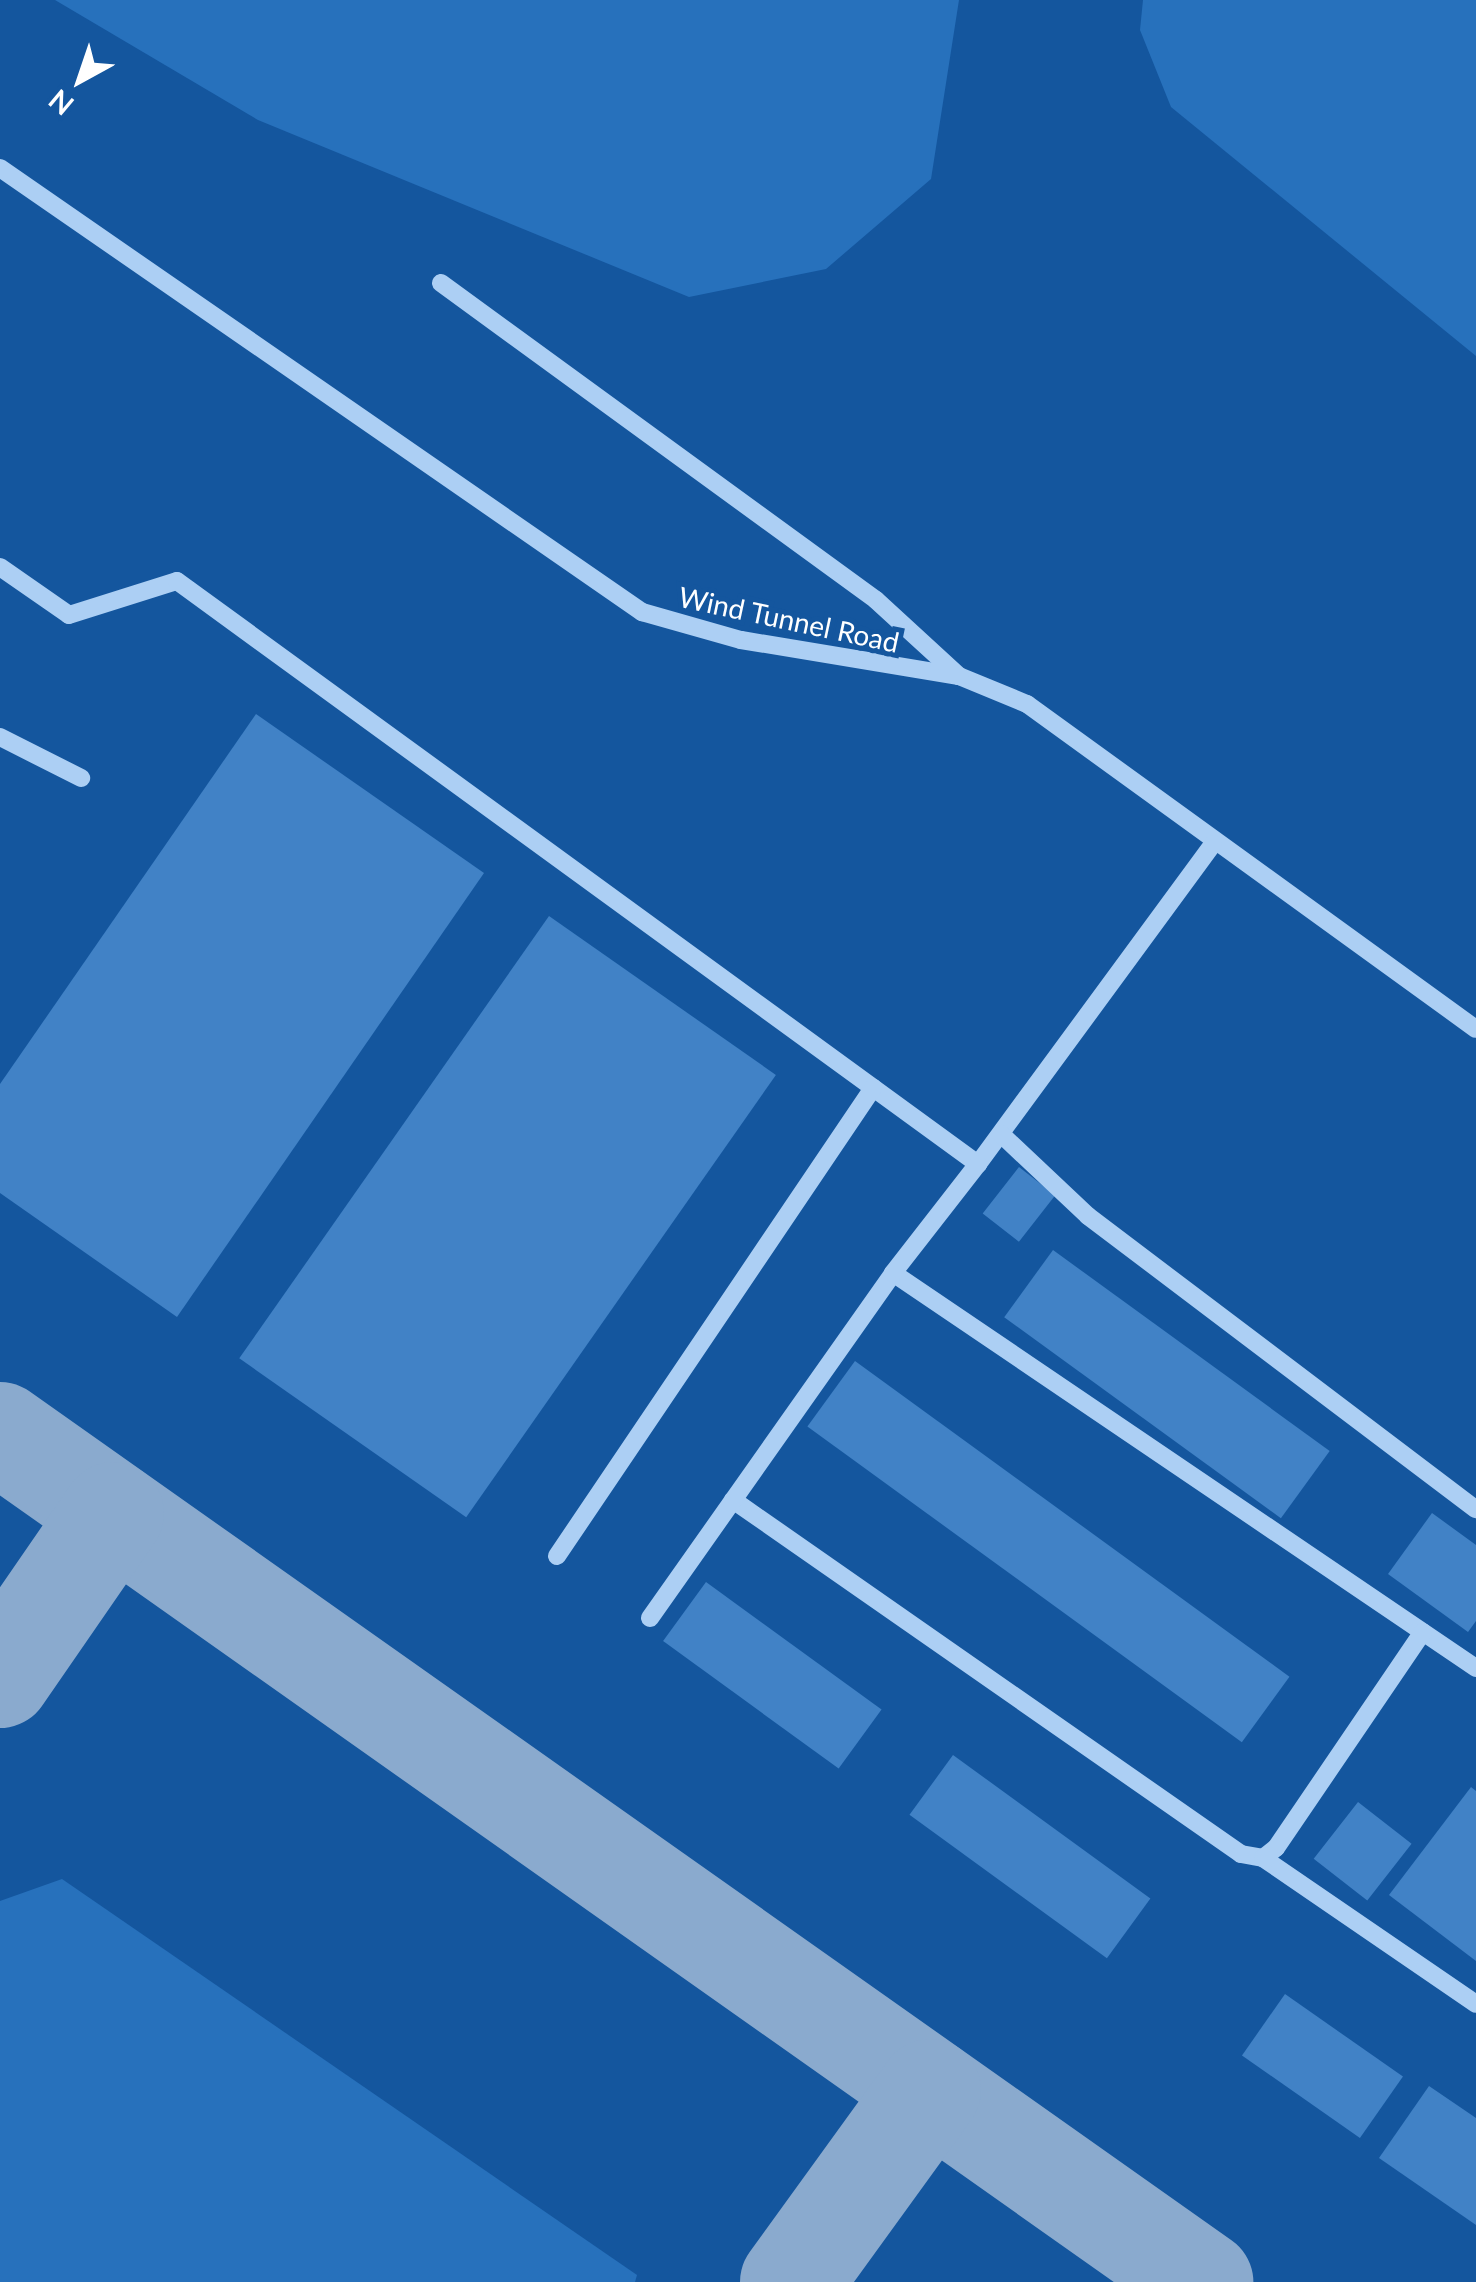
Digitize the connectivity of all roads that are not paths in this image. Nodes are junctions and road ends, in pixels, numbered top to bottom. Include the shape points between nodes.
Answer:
1 (0, 168) edge
2 (441, 283) dead end
3 (0, 566) edge
4 (960, 676) junction
5 (0, 737) edge
6 (81, 778) dead end
7 (1213, 844) junction
8 (1476, 1028) edge
9 (874, 1088) junction
10 (1001, 1134) junction
11 (978, 1164) junction
12 (893, 1274) junction
13 (732, 1500) junction
14 (1476, 1510) edge
15 (557, 1556) dead end
16 (650, 1618) dead end
17 (1423, 1632) junction
18 (1476, 1668) edge
19 (1264, 1858) junction
20 (1476, 2004) edge

1 - 4 street, Wind Tunnel Road via 642,612 740,640
2 - 4 street via 876,600
3 - 9 street via 68,615 177,581
4 - 7 street, Wind Tunnel Road via 1027,704
5 - 6 street
7 - 8 street, Wind Tunnel Road
7 - 10 street
9 - 11 street
9 - 15 street
10 - 11 street
10 - 14 street via 1088,1216
11 - 12 street
12 - 13 street
12 - 17 street
13 - 16 street
13 - 19 street via 1241,1854
17 - 18 street
17 - 19 street
19 - 20 street

